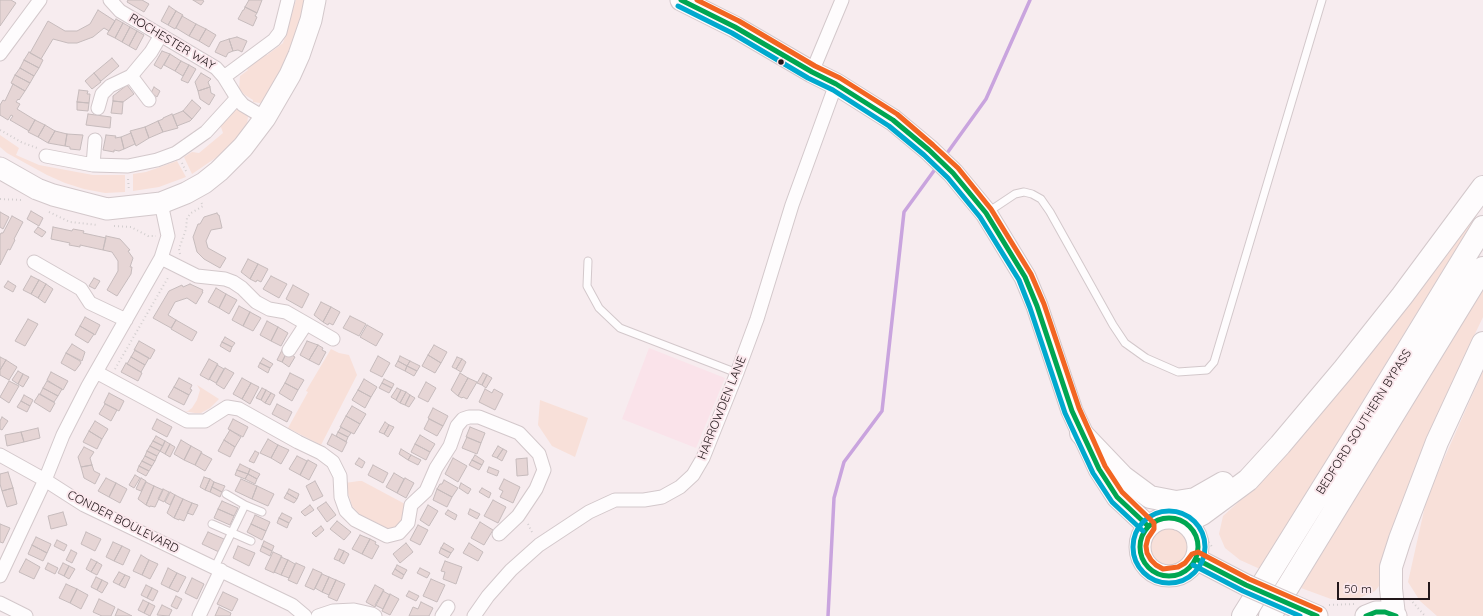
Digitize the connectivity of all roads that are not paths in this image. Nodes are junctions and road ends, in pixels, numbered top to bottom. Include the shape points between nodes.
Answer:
1 (40, 0) edge
2 (110, 0) edge
3 (288, 0) edge
4 (315, 0) edge
5 (681, 0) edge
6 (842, 0) edge
7 (1322, 0) edge
8 (161, 35) junction
9 (0, 54) edge
10 (812, 72) junction
11 (131, 76) junction
12 (224, 77) junction
13 (836, 84) junction
14 (237, 98) junction
15 (149, 100) dead end
16 (98, 108) dead end
17 (265, 118) junction
18 (95, 140) dead end
19 (46, 156) road end
20 (93, 165) junction
21 (0, 168) edge
22 (1483, 187) edge
23 (161, 203) junction
24 (986, 213) junction
25 (1483, 227) edge
26 (161, 258) junction
27 (588, 261) dead end
28 (34, 262) dead end
29 (1483, 268) edge
30 (126, 320) junction
31 (306, 324) junction
32 (333, 339) dead end
33 (1483, 344) edge
34 (289, 350) dead end
35 (96, 372) junction
36 (737, 373) junction
37 (1081, 433) junction
38 (1280, 445) junction
39 (0, 455) edge
40 (45, 480) junction
41 (226, 494) dead end
42 (245, 505) junction
43 (262, 512) dead end
44 (1178, 519) junction
45 (212, 524) dead end
46 (1148, 526) junction
47 (232, 533) junction
48 (499, 534) dead end
49 (252, 541) dead end
50 (1196, 560) junction
51 (218, 569) junction
52 (0, 576) edge
53 (0, 603) edge
54 (1322, 610) edge
55 (1361, 610) edge
56 (1395, 615) edge
57 (26, 616) edge
58 (199, 616) edge
59 (305, 616) edge
60 (318, 616) edge
61 (375, 616) edge
62 (474, 616) edge
63 (1243, 616) edge
64 (1270, 616) edge

1 - 9 street
2 - 8 street, ROCHESTER WAY via 120,11
3 - 12 street via 280,32 274,40
4 - 17 main road via 299,55
5 - 10 main road via 735,27
6 - 10 street
7 - 24 lane via 1214,362 1207,370 1178,372 1146,358 1125,342 1041,199 1024,192 1015,194
8 - 11 street
8 - 12 street, ROCHESTER WAY via 216,68
10 - 13 main road
11 - 15 street
11 - 16 street via 110,86 102,94
12 - 14 street, ROCHESTER WAY
13 - 24 main road via 893,120 929,150 953,173
13 - 36 street, HARROWDEN LANE via 792,205 757,319
14 - 17 street, ROCHESTER WAY via 243,105
14 - 20 street via 206,132 176,153 128,166
17 - 23 main road via 243,147 219,171 186,193
18 - 20 street
19 - 20 street
21 - 23 main road via 37,189 81,203 107,208
22 - 38 highway via 1402,296
23 - 26 street via 168,236
24 - 37 main road via 1024,277 1037,306
25 - 63 highway, BEDFORD SOUTHERN BYPASS
26 - 30 street
26 - 31 street via 197,276 233,282 256,302 286,312
27 - 36 lane via 587,286 600,308 620,328
28 - 30 street via 81,289 90,303
29 - 64 highway, BEDFORD SOUTHERN BYPASS
30 - 35 street
31 - 32 street
31 - 34 street
33 - 56 highway via 1437,442 1400,539 1391,567 1390,589
35 - 40 street via 63,435
35 - 48 street via 187,422 205,421 227,406 239,408 321,453 333,462 340,476 341,497 346,511 355,520 387,536 400,533 408,523 411,505 426,491 450,446 457,426 463,419 479,417 518,433 539,454 544,470 523,519
36 - 62 street, HARROWDEN LANE via 703,458 693,475 680,487 662,497 615,500 589,512 539,545 511,570
37 - 38 highway via 1123,477 1144,493 1150,497 1176,502 1202,496
37 - 46 main road via 1117,497
38 - 44 highway via 1248,480 1202,514
39 - 40 street, CONDER BOULEVARD
40 - 51 street, CONDER BOULEVARD via 84,505
40 - 52 street
41 - 42 lane
42 - 43 lane
42 - 47 lane
44 - 46 main road via 1162,518
44 - 50 main road via 1187,523 1198,540
45 - 47 lane
46 - 50 main road via 1139,545 1140,555 1152,571 1161,576 1181,574
47 - 49 lane
47 - 51 lane
50 - 54 main road, bridge via 1294,606
51 - 58 street
51 - 59 street, CONDER BOULEVARD via 292,604
53 - 57 street
55 - 56 main road
60 - 61 street via 333,611 354,610

